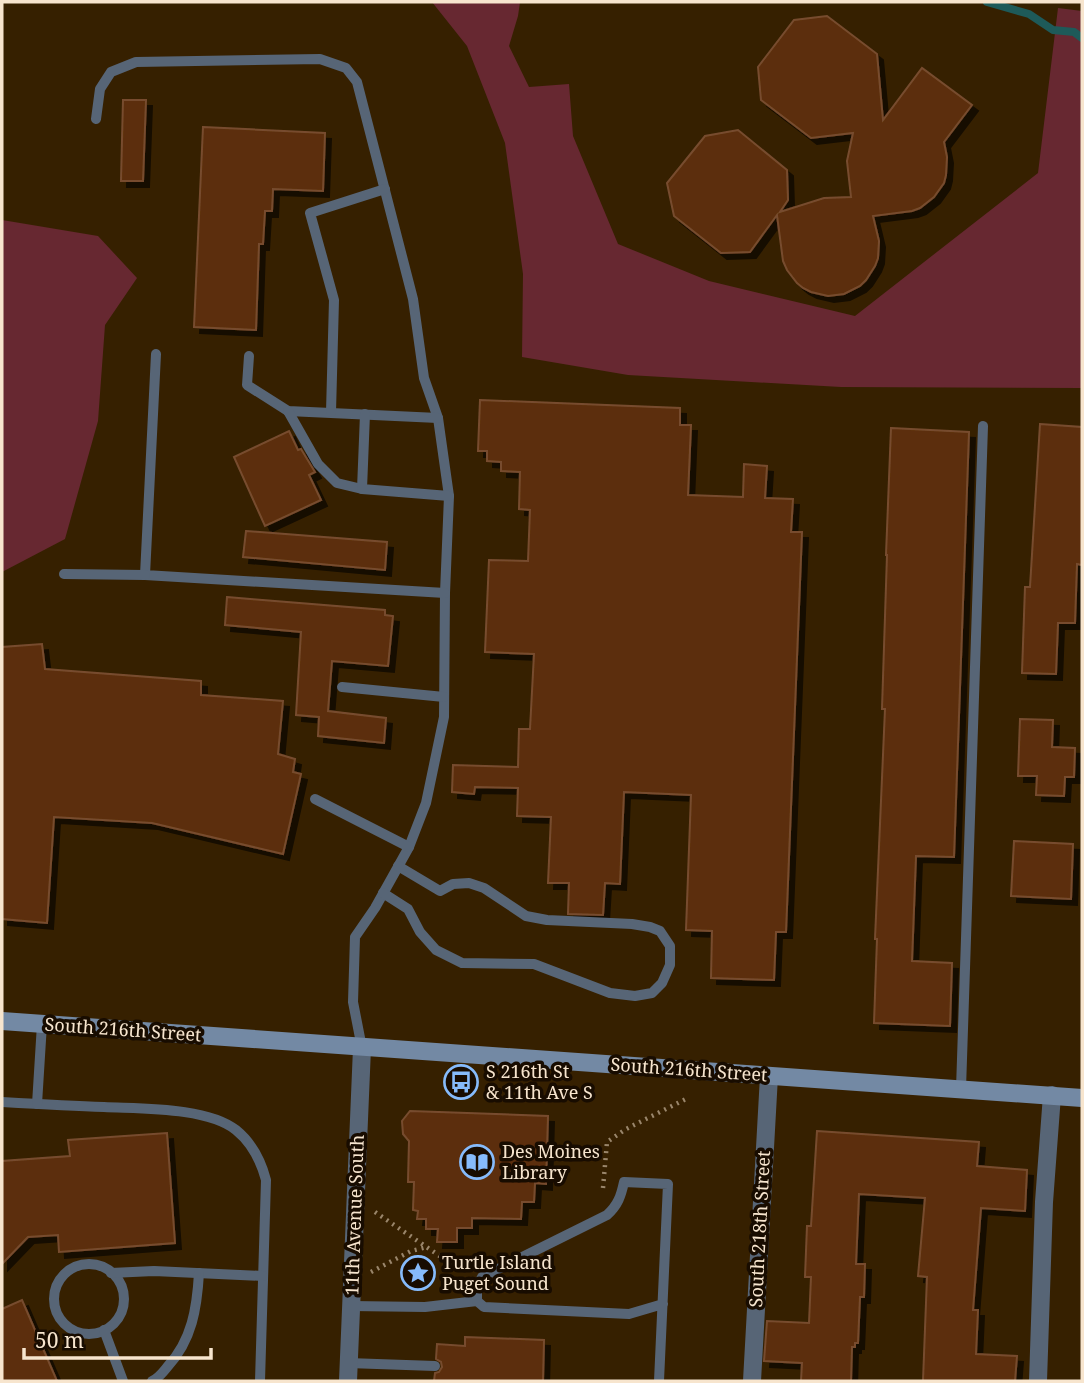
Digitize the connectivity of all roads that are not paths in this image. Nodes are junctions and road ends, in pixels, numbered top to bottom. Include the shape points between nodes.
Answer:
1 (96, 118) dead end
2 (385, 189) junction
3 (156, 354) dead end
4 (249, 356) dead end
5 (288, 411) junction
6 (331, 412) junction
7 (365, 414) junction
8 (438, 418) junction
9 (983, 426) dead end
10 (362, 489) junction
11 (449, 496) junction
12 (64, 574) dead end
13 (145, 575) junction
14 (445, 593) junction
15 (342, 687) dead end
16 (444, 697) junction
17 (315, 799) dead end
18 (409, 847) junction
19 (398, 866) junction
20 (383, 894) junction
21 (2, 1021) edge
22 (42, 1024) junction
23 (362, 1048) junction
24 (769, 1076) junction
25 (961, 1089) junction
26 (1052, 1095) junction
27 (1082, 1098) edge
28 (2, 1102) edge
29 (37, 1104) junction
30 (111, 1273) junction
31 (199, 1273) junction
32 (263, 1276) junction
33 (477, 1301) junction
34 (663, 1304) junction
35 (351, 1306) junction
36 (104, 1330) junction
37 (348, 1363) junction
38 (435, 1366) dead end
39 (123, 1381) edge
40 (152, 1381) edge
41 (260, 1381) edge
42 (348, 1381) edge
43 (659, 1381) edge
44 (752, 1381) edge
45 (1038, 1381) edge

1 - 2 lane via 100,89 111,72 136,62 320,59 346,68 358,82
2 - 6 lane via 310,213 334,300
2 - 8 lane via 414,299 424,378
3 - 13 lane
4 - 5 lane via 247,385
5 - 6 lane
5 - 10 lane via 318,464 337,483
6 - 7 lane
7 - 8 lane
7 - 10 lane
8 - 11 lane
9 - 25 lane
10 - 11 lane
11 - 14 lane
12 - 13 lane
13 - 14 lane
14 - 16 lane
15 - 16 lane
16 - 18 lane via 426,803
17 - 18 lane
18 - 19 lane
19 - 20 lane
19 - 20 lane via 440,891 453,884 484,888 526,916 650,927 660,931 670,946 670,965 652,993 635,996 610,993 534,964 462,963 436,950 408,909
20 - 23 lane via 355,937 353,1002
21 - 22 main road, South 216th Street
22 - 23 main road, South 216th Street
22 - 29 lane
23 - 24 main road, South 216th Street
23 - 35 street, 11th Avenue South
24 - 25 main road, South 216th Street
24 - 44 street, South 218th Street
25 - 26 main road, South 216th Street
26 - 27 main road, South 216th Street
26 - 45 street
28 - 29 lane
29 - 32 lane via 176,1111 211,1118 235,1129 261,1161 266,1180
30 - 31 lane
30 - 36 lane via 123,1302 121,1313
30 - 36 lane via 91,1264 80,1265 62,1277 54,1297 55,1309 70,1328 81,1333
31 - 32 lane
31 - 40 lane via 188,1338 176,1358
32 - 41 lane
33 - 34 lane via 484,1307 629,1314
33 - 34 lane via 482,1277 607,1215 616,1207 624,1182 667,1184
33 - 35 lane via 425,1307
34 - 43 lane
35 - 37 street, 11th Avenue South
36 - 39 lane
37 - 38 lane
37 - 42 street, 11th Avenue South

